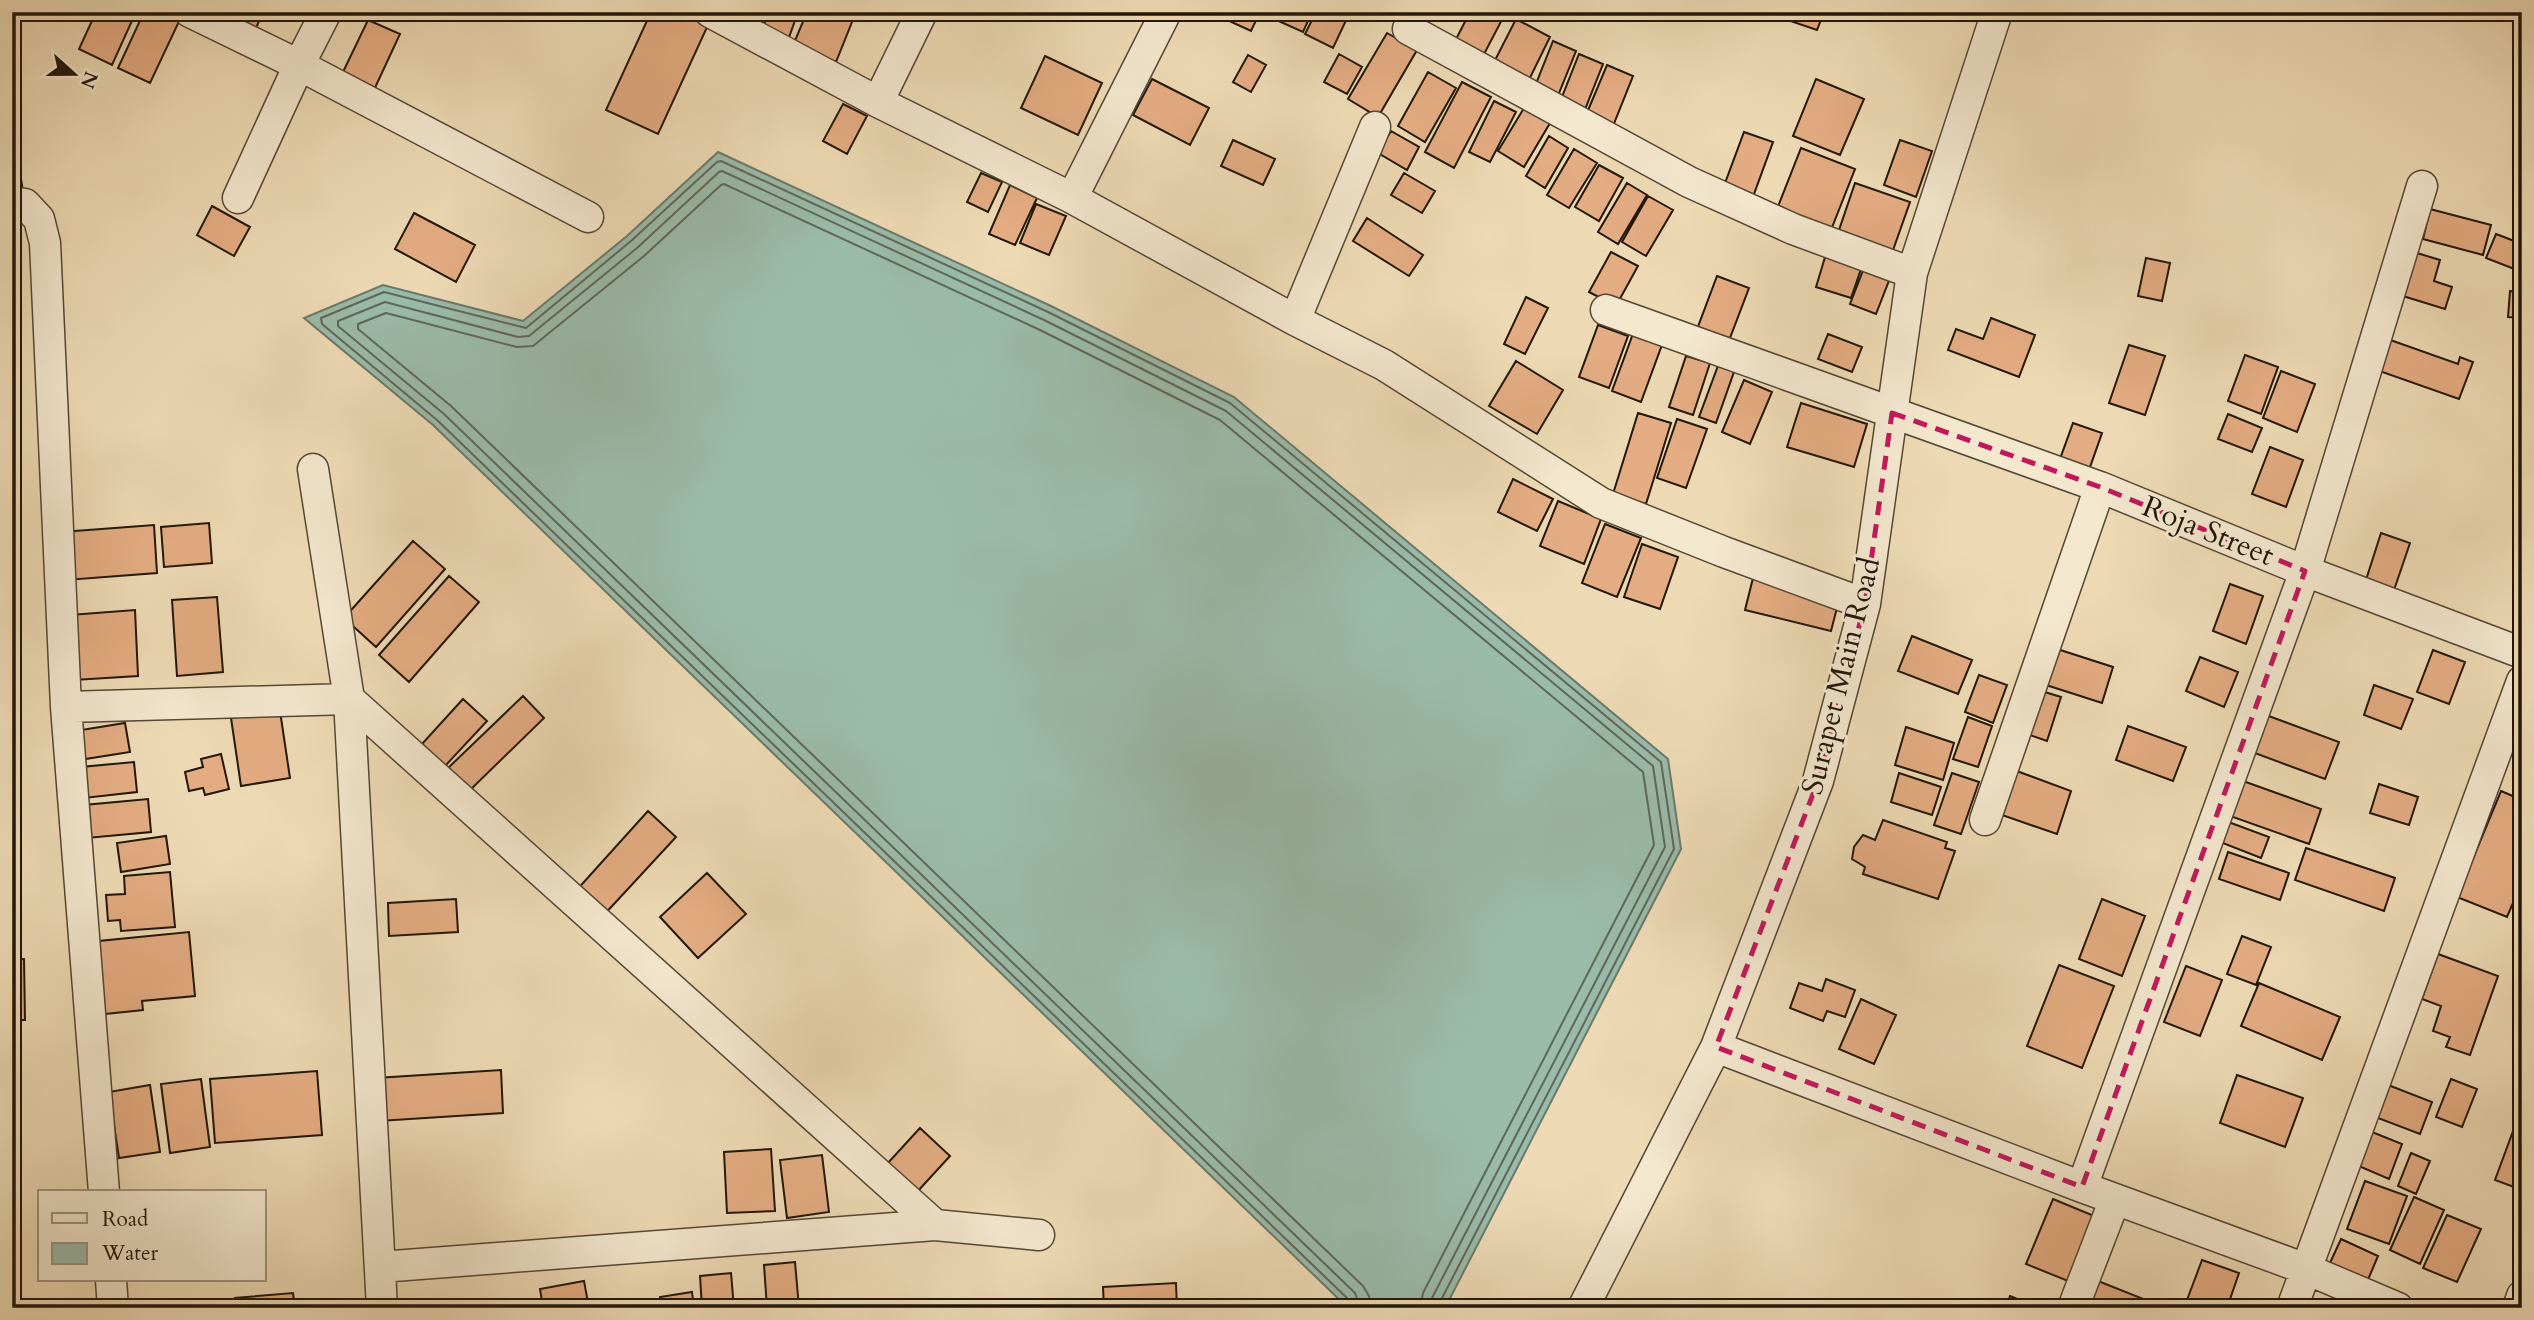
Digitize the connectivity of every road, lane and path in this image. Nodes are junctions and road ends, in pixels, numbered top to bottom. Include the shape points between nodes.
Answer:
1 (190, 12) edge
2 (326, 12) edge
3 (710, 12) edge
4 (922, 12) edge
5 (1166, 12) edge
6 (1997, 12) edge
7 (1408, 29) dead end
8 (299, 65) junction
9 (878, 102) junction
10 (1375, 127) dead end
11 (2422, 186) dead end
12 (238, 198) dead end
13 (1072, 198) junction
14 (12, 202) edge
15 (588, 217) dead end
16 (1912, 273) junction
17 (1606, 310) dead end
18 (1295, 320) junction
19 (1892, 413) junction
20 (313, 469) dead end
21 (2100, 487) junction
22 (2305, 571) junction
23 (1865, 604) junction
24 (2522, 653) edge
25 (2522, 681) edge
26 (349, 699) junction
27 (66, 707) junction
28 (1985, 820) dead end
29 (1716, 1047) junction
30 (2082, 1187) junction
31 (104, 1190) edge
32 (2115, 1199) junction
33 (934, 1225) junction
34 (1039, 1235) dead end
35 (380, 1267) junction
36 (2306, 1269) junction
37 (111, 1282) edge
38 (2522, 1296) edge
39 (113, 1308) edge
40 (382, 1308) edge
41 (1583, 1308) edge
42 (2073, 1308) edge
43 (2292, 1308) edge
44 (2398, 1308) edge
45 (2518, 1308) edge

1 - 8 street
2 - 8 street
3 - 9 street
4 - 9 street
5 - 13 street
6 - 16 street, Surapet Main Road
7 - 16 street via 1689,182 1793,229
8 - 12 street
8 - 15 street
9 - 13 street
10 - 18 street
11 - 22 street
13 - 18 street
14 - 27 street via 26,204 39,219 45,243
16 - 19 street, Surapet Main Road
17 - 19 street, Roja Street
18 - 23 street via 1384,365 1601,503
19 - 21 street, Roja Street
19 - 23 street, Surapet Main Road
20 - 26 street
21 - 22 street, Roja Street
21 - 28 street
22 - 24 street, Roja Street
22 - 30 street
23 - 29 street, Surapet Main Road via 1818,781
25 - 36 street
26 - 27 street
26 - 33 street
26 - 35 street
27 - 31 street
29 - 30 street
29 - 41 street, Surapet Main Road
30 - 32 street
32 - 36 street
32 - 42 street
33 - 34 street
33 - 35 street
35 - 40 street
36 - 43 street
36 - 44 street
37 - 39 street
38 - 45 street

